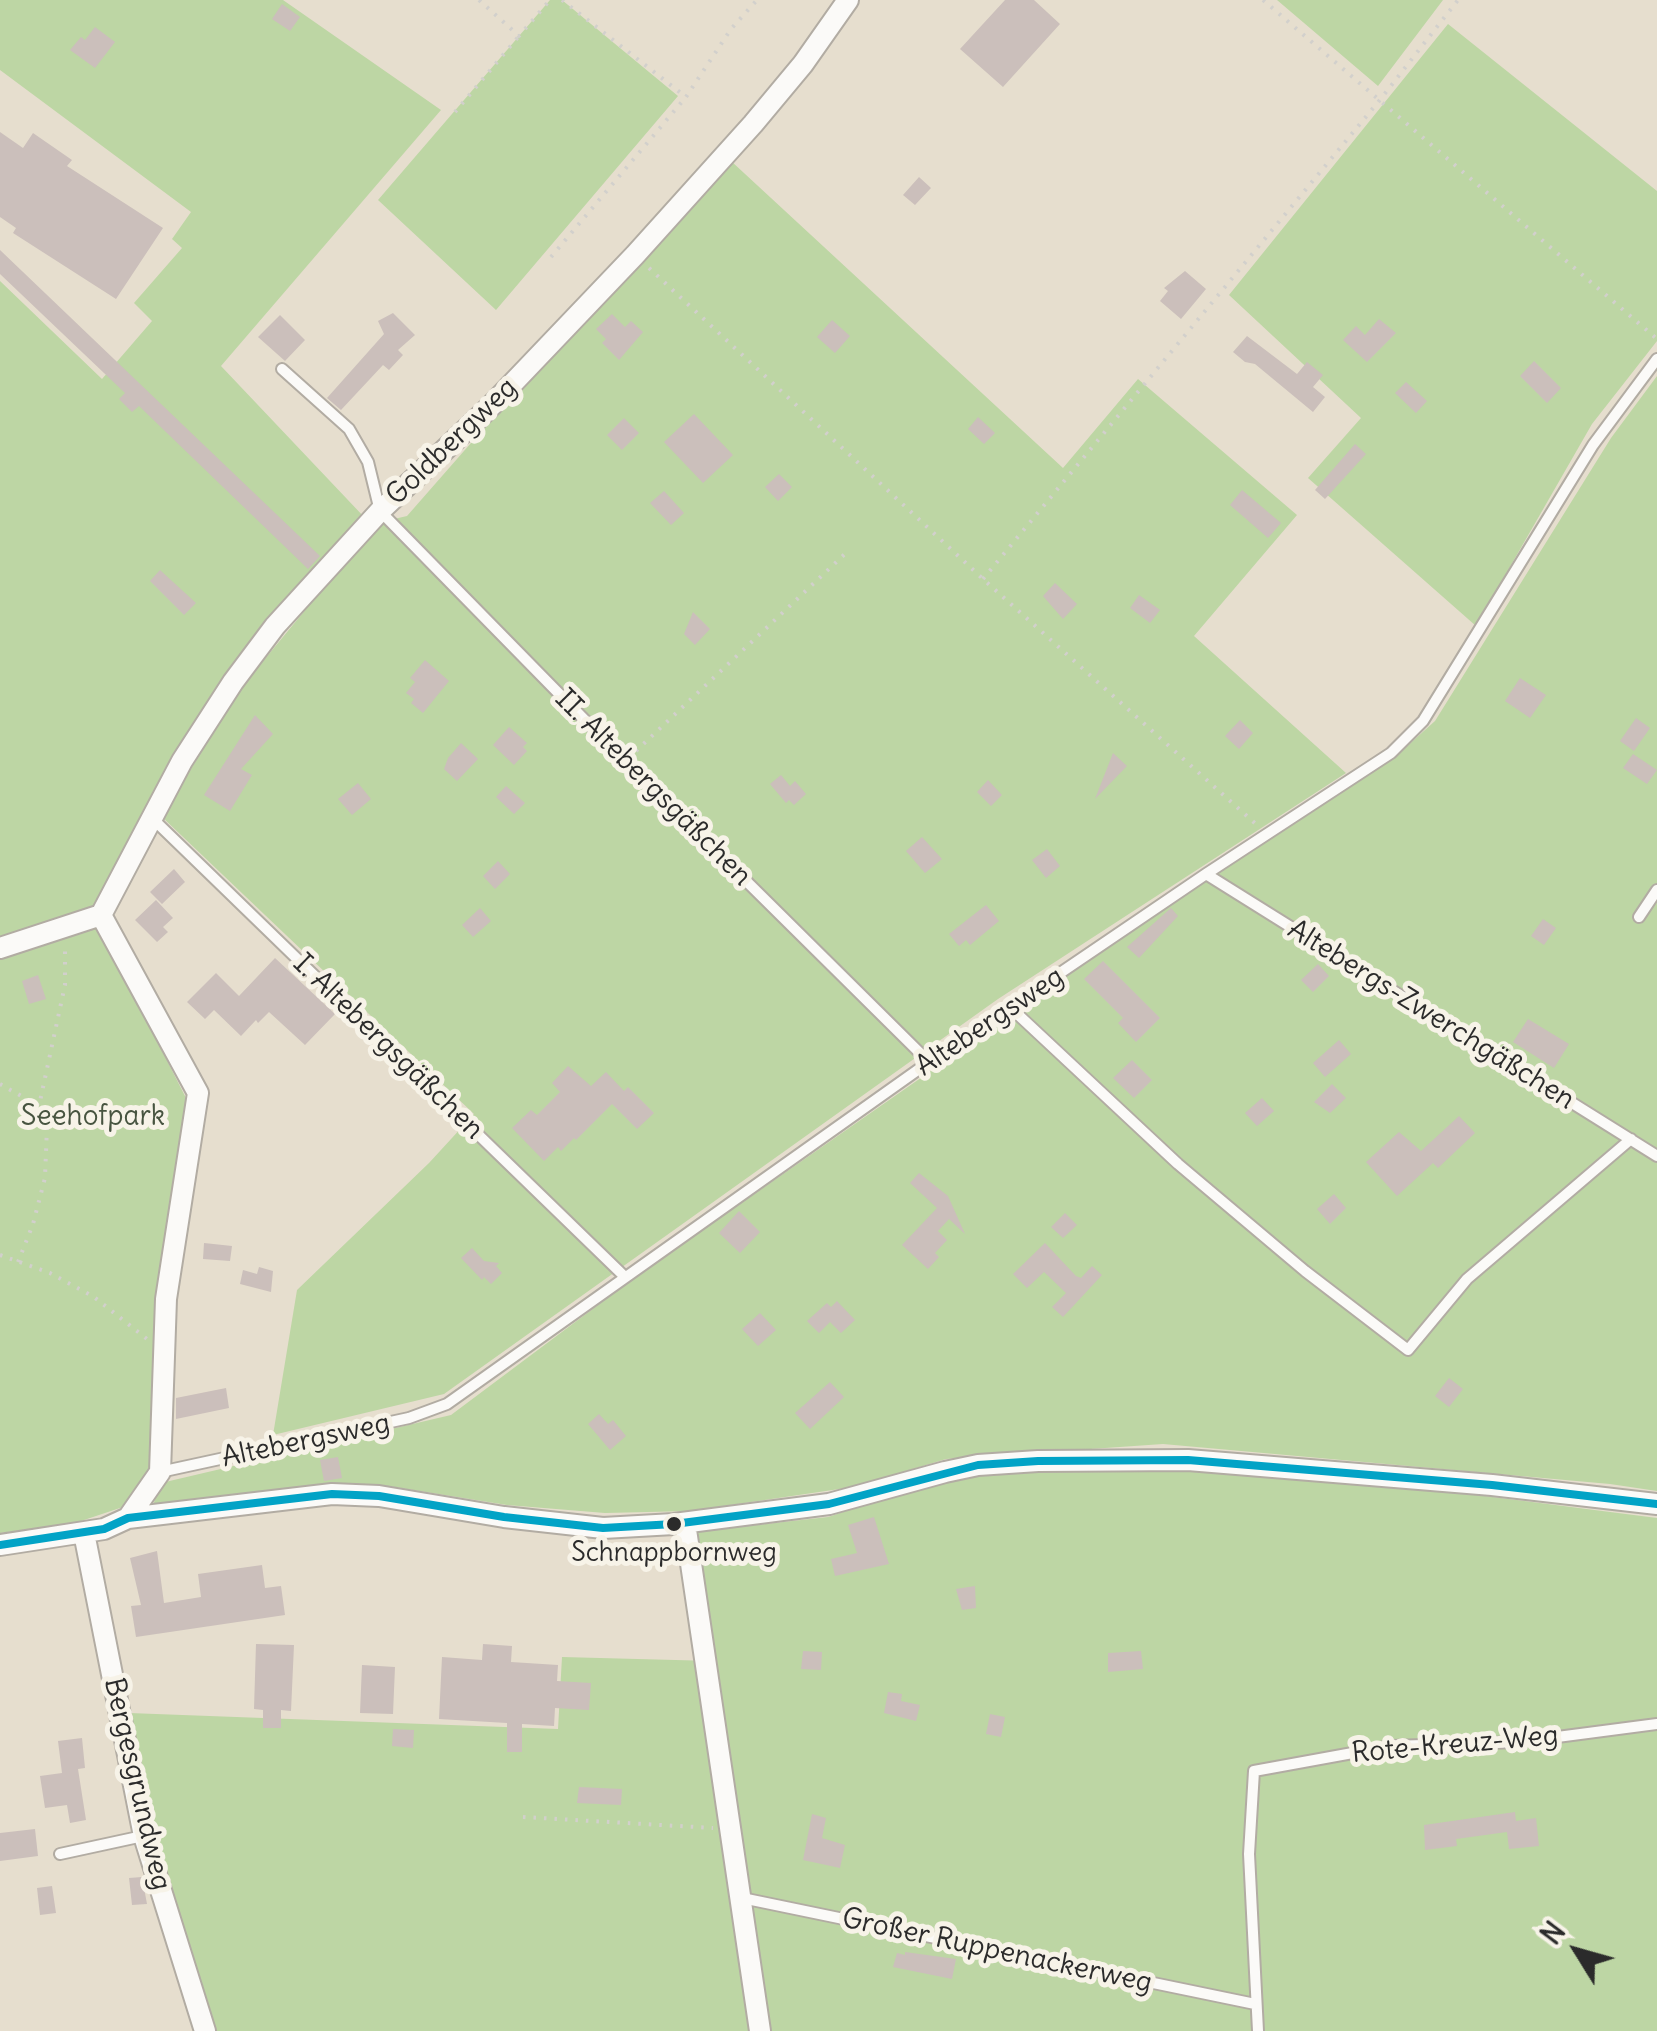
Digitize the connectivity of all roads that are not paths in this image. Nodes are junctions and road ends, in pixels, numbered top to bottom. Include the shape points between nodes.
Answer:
1 (848, 0) edge
2 (1657, 359) edge
3 (282, 369) dead end
4 (380, 511) junction
5 (152, 817) junction
6 (1206, 874) junction
7 (1657, 890) edge
8 (101, 915) junction
9 (1639, 917) dead end
10 (0, 948) edge
11 (1012, 1009) junction
12 (930, 1062) junction
13 (1632, 1139) junction
14 (1657, 1156) edge
15 (625, 1277) junction
16 (160, 1472) junction
17 (1657, 1504) edge
18 (128, 1518) junction
19 (685, 1524) junction
20 (84, 1533) junction
21 (0, 1545) edge
22 (1657, 1724) edge
23 (144, 1836) junction
24 (60, 1854) dead end
25 (739, 1898) junction
26 (1255, 2004) junction
27 (205, 2031) edge
28 (760, 2031) edge
29 (1258, 2031) edge

1 - 4 street, Goldbergweg via 753,124 635,255 492,406
2 - 6 lane, Altebergsweg via 1593,446 1424,721 1391,753
3 - 4 lane via 359,444
4 - 5 street, Goldbergweg via 244,668
4 - 12 lane, II. Altebergsgäßchen
5 - 8 street, Goldbergweg
5 - 15 lane, I. Altebergsgäßchen
6 - 11 lane, Altebergsweg
6 - 13 lane, Altebergs-Zwerchgäßchen
7 - 9 lane
8 - 10 street
8 - 16 street via 198,1093 166,1298
11 - 12 lane, Altebergsweg
11 - 13 lane via 1178,1164 1408,1350 1467,1279
12 - 15 lane, Altebergsweg
13 - 14 lane, Altebergs-Zwerchgäßchen
15 - 16 lane, Altebergsweg via 447,1404
16 - 18 street
17 - 19 street via 1188,1460 1038,1461 978,1466 828,1504
18 - 19 street via 332,1494 602,1528
18 - 20 street
19 - 25 street
20 - 21 street
20 - 23 street, Bergesgrundweg
22 - 26 lane, Rote-Kreuz-Weg via 1519,1742 1391,1746 1254,1771 1249,1854
23 - 24 lane
23 - 27 street, Bergesgrundweg
25 - 26 lane, Großer Ruppenackerweg
25 - 28 street
26 - 29 lane

